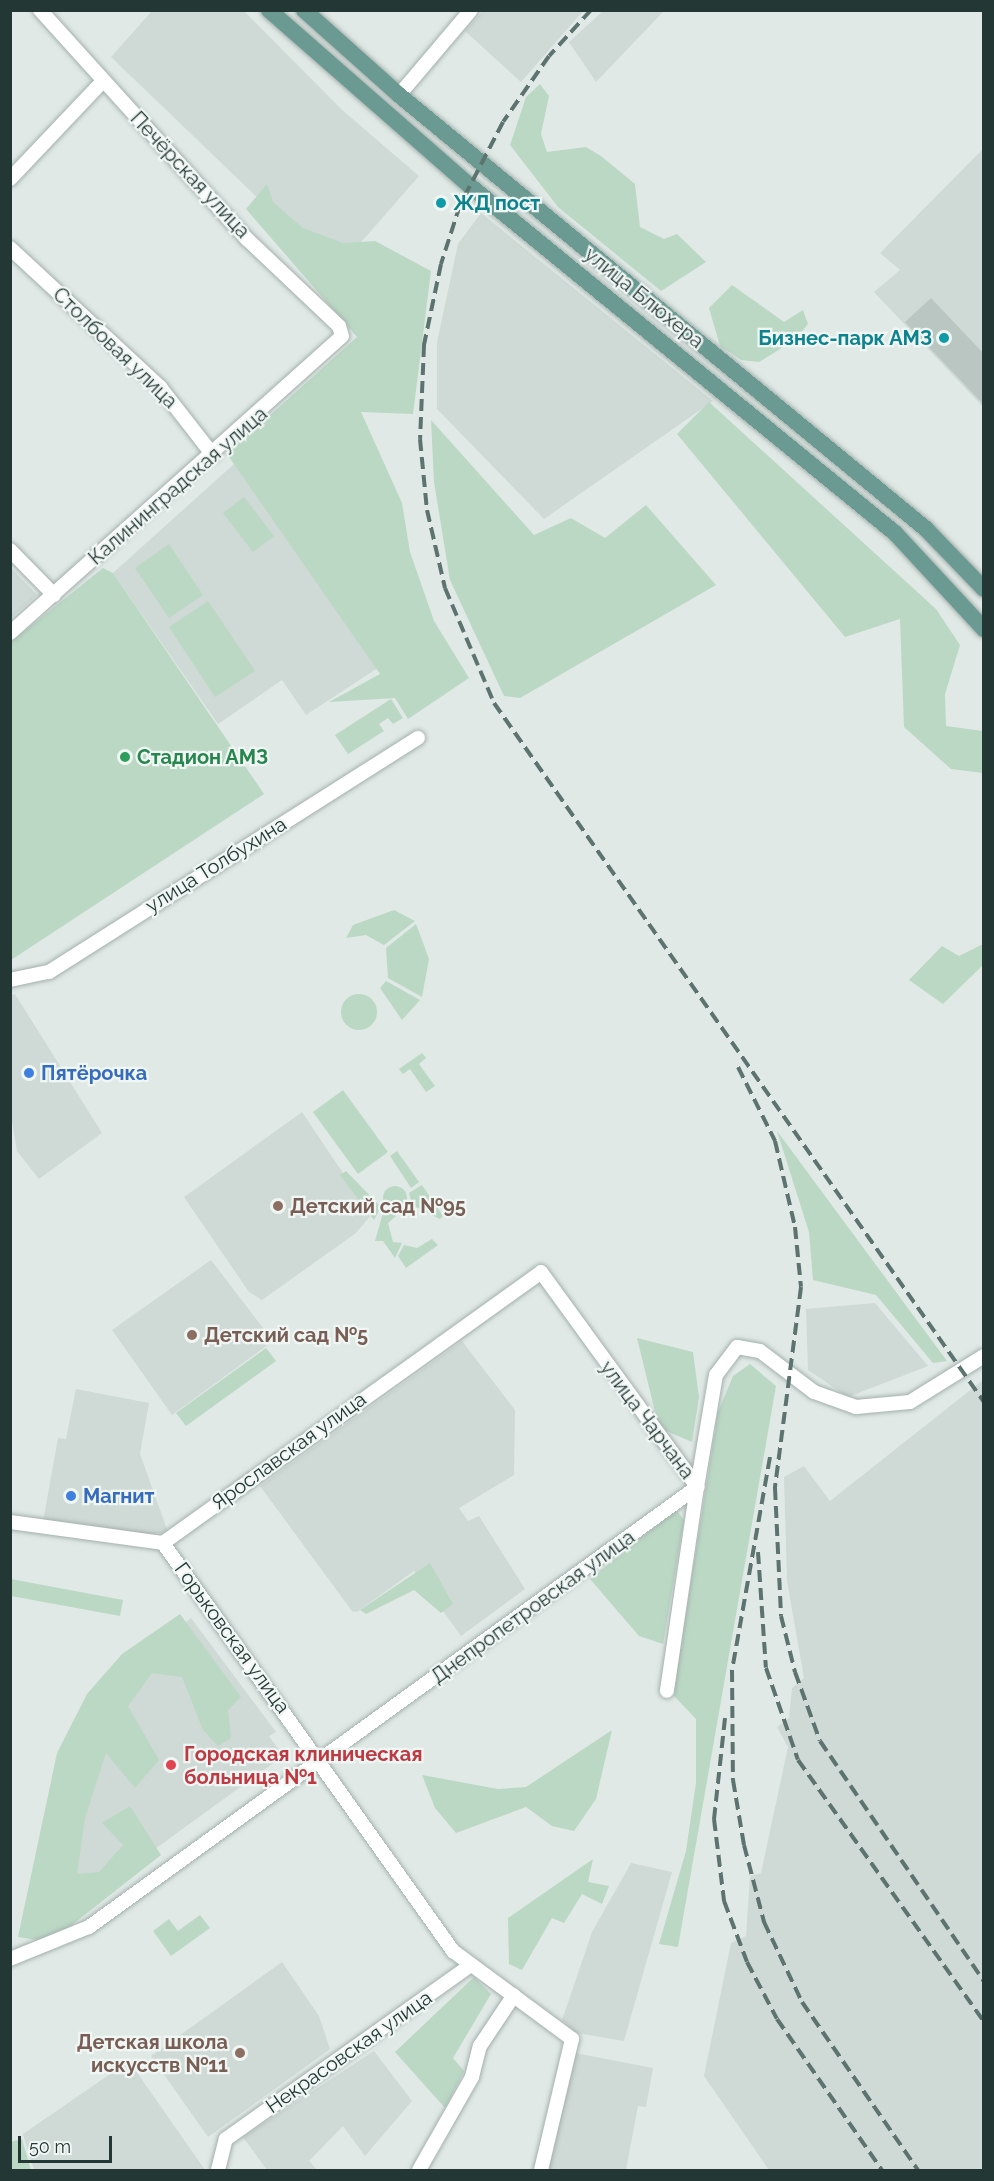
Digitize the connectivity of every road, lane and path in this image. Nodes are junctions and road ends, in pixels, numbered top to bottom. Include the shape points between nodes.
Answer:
1 (40, 10) edge
2 (269, 10) edge
3 (304, 10) edge
4 (471, 10) edge
5 (104, 81) junction
6 (399, 95) junction
7 (10, 178) edge
8 (10, 248) edge
9 (342, 336) joint
10 (213, 455) junction
11 (10, 550) edge
12 (984, 589) edge
13 (54, 595) junction
14 (984, 628) edge
15 (10, 633) edge
16 (418, 738) dead end
17 (10, 980) edge
18 (541, 1272) joint
19 (984, 1356) edge
20 (697, 1487) junction
21 (10, 1522) edge
22 (163, 1543) junction
23 (667, 1691) dead end
24 (319, 1761) junction
25 (10, 1959) edge
26 (471, 1965) junction
27 (514, 1995) junction
28 (218, 2170) edge
29 (419, 2170) edge
30 (541, 2170) edge

1 - 5 street, Печёрская улица
2 - 14 main road, улица Блюхера via 469,185 895,533
3 - 6 main road, улица Блюхера
4 - 6 street
5 - 7 street
5 - 9 street, Печёрская улица via 248,239 339,326
6 - 12 main road, улица Блюхера via 926,529
8 - 10 street, Столбовая улица via 160,387
9 - 10 street, Калининградская улица
10 - 13 street, Калининградская улица
11 - 13 street
13 - 15 street, Калининградская улица
16 - 17 street, улица Толбухина via 49,972
18 - 20 street, улица Чарчана
18 - 22 street, Ярославская улица
19 - 20 street via 910,1402 856,1407 814,1392 760,1352 737,1347 716,1374
20 - 23 street, улица Чарчана
20 - 24 street, Днепропетровская улица
21 - 22 street
22 - 24 street, Горьковская улица
24 - 25 street, Днепропетровская улица via 88,1927
24 - 26 street, Горьковская улица via 453,1951
26 - 27 street, Горьковская улица
26 - 28 street, Некрасовская улица via 226,2139
27 - 29 street via 480,2046 472,2077
27 - 30 street, Горьковская улица via 572,2039

